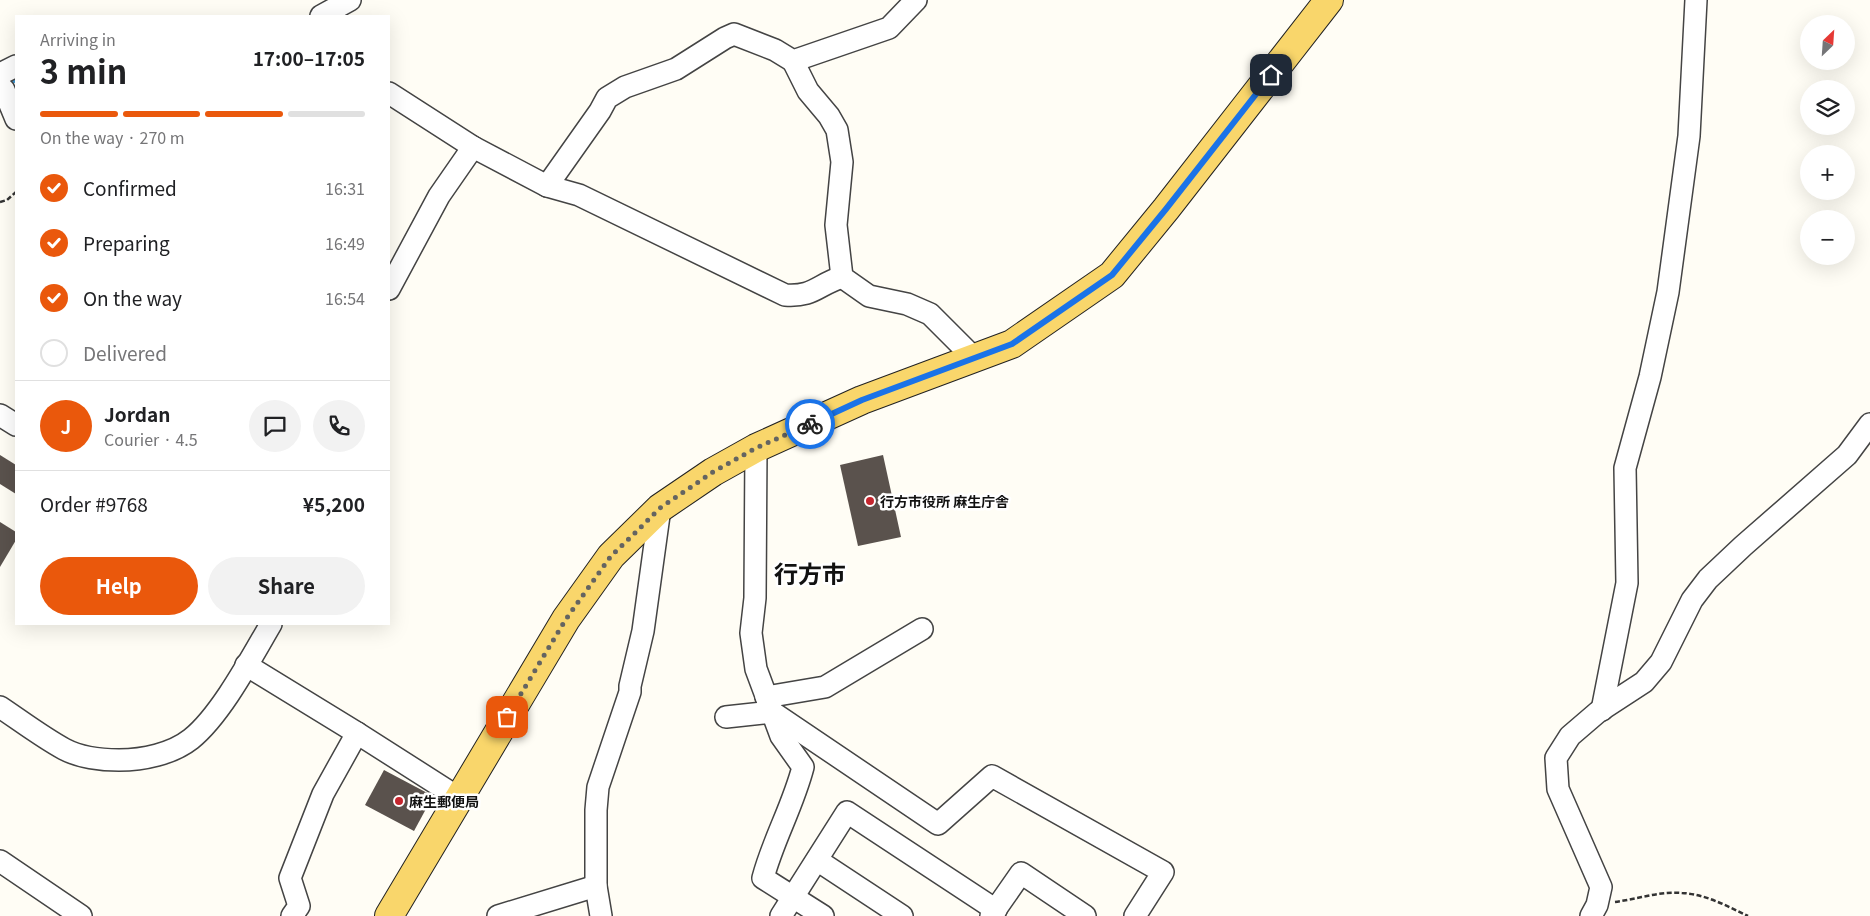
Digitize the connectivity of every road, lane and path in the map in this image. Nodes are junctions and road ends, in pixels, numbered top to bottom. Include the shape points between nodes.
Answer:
1 (916, 0) edge
2 (1329, 0) edge
3 (1696, 0) edge
4 (793, 61) junction
5 (15, 66) edge
6 (0, 74) edge
7 (0, 86) edge
8 (390, 94) edge
9 (15, 117) edge
10 (472, 147) junction
11 (547, 186) junction
12 (15, 193) edge
13 (0, 202) edge
14 (842, 277) junction
15 (390, 287) edge
16 (974, 358) junction
17 (0, 415) edge
18 (15, 424) edge
19 (1870, 424) edge
20 (756, 448) junction
21 (660, 508) junction
22 (270, 625) edge
23 (922, 629) dead end
24 (246, 665) junction
25 (769, 704) junction
26 (0, 707) edge
27 (1602, 710) junction
28 (726, 717) dead end
29 (357, 732) junction
30 (459, 798) junction
31 (817, 860) junction
32 (0, 861) edge
33 (596, 886) junction
34 (793, 897) junction
35 (1594, 910) edge
36 (994, 913) edge
37 (81, 916) edge
38 (292, 916) edge
39 (388, 916) edge
40 (498, 916) edge
41 (601, 916) edge
42 (781, 916) edge
43 (823, 916) edge
44 (902, 916) edge
45 (1085, 916) edge
46 (1135, 916) edge
47 (1748, 916) edge

1 - 4 street via 889,28
2 - 16 main road via 1112,275 1012,344
3 - 27 street via 1689,136 1668,292 1650,377 1624,468 1627,583
4 - 11 street via 775,50 734,34 676,69 625,87 607,98
4 - 14 street via 808,91 837,130 842,162 836,225
5 - 6 street
7 - 9 street
8 - 10 street
10 - 11 street
10 - 15 street via 439,196
11 - 14 street via 579,195 784,295 799,296 813,292
12 - 13 path
14 - 16 street via 869,296 907,304 930,314
16 - 20 main road via 862,400
17 - 18 street
19 - 27 street via 1847,454 1708,579 1692,600 1661,662 1644,682
20 - 21 main road
20 - 25 street via 755,598 751,633 756,669
21 - 30 main road via 611,556 566,619
21 - 33 street via 643,631 630,692 598,787
22 - 24 street
23 - 25 street via 825,686
24 - 26 street via 223,702 191,739 163,753 129,760 86,758 65,749
24 - 29 street
25 - 28 street
25 - 34 street via 781,736 803,767 763,878
25 - 46 street via 938,824 992,776 1163,872
27 - 35 street via 1570,736 1556,758 1558,789 1601,887
29 - 30 street
29 - 38 street via 323,794 290,878 300,906
30 - 39 main road
31 - 34 street
31 - 36 street via 847,812
31 - 44 street
32 - 37 street
33 - 40 street
33 - 41 street
34 - 42 street
34 - 43 street
35 - 47 path via 1682,892 1710,898
36 - 45 street via 1021,873

